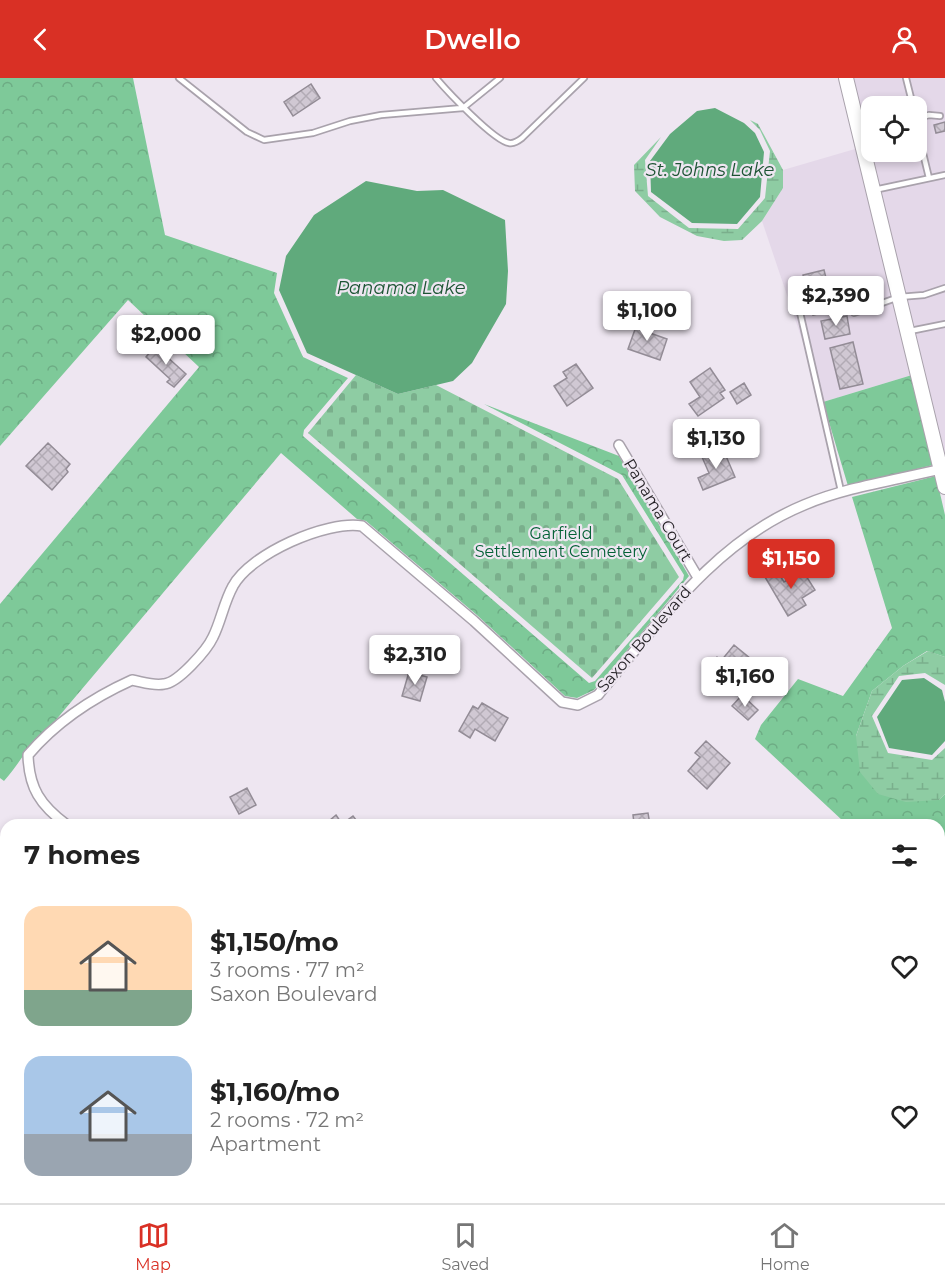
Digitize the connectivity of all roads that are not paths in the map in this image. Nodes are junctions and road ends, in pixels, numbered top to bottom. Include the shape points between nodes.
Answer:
1 (179, 78) edge
2 (436, 78) edge
3 (500, 78) edge
4 (584, 78) edge
5 (846, 78) edge
6 (906, 78) edge
7 (910, 96) edge
8 (463, 108) junction
9 (927, 115) edge
10 (940, 116) dead end
11 (925, 162) edge
12 (945, 175) edge
13 (929, 178) junction
14 (874, 190) junction
15 (945, 288) edge
16 (796, 295) dead end
17 (899, 297) junction
18 (854, 313) dead end
19 (945, 324) edge
20 (907, 331) junction
21 (619, 445) dead end
22 (943, 469) edge
23 (945, 487) edge
24 (841, 494) junction
25 (697, 576) junction
26 (61, 819) edge

1 - 8 lane via 247,132 264,140 313,133 381,115
2 - 8 lane
3 - 8 lane
4 - 8 lane via 516,142 507,143 496,137
5 - 14 main road
6 - 7 lane
9 - 10 lane
11 - 13 lane
12 - 13 lane
13 - 14 lane
14 - 17 main road
15 - 17 lane
16 - 24 lane
17 - 18 lane
17 - 20 main road
19 - 20 lane
20 - 22 main road
21 - 25 street, Panama Court
22 - 23 main road
22 - 24 street, Saxon Boulevard
24 - 25 street, Saxon Boulevard via 804,505 768,524
25 - 26 street, Saxon Boulevard via 598,695 578,705 562,702 362,526 346,523 301,537 255,563 234,584 212,639 188,668 167,684 132,680 93,698 27,755 34,792

